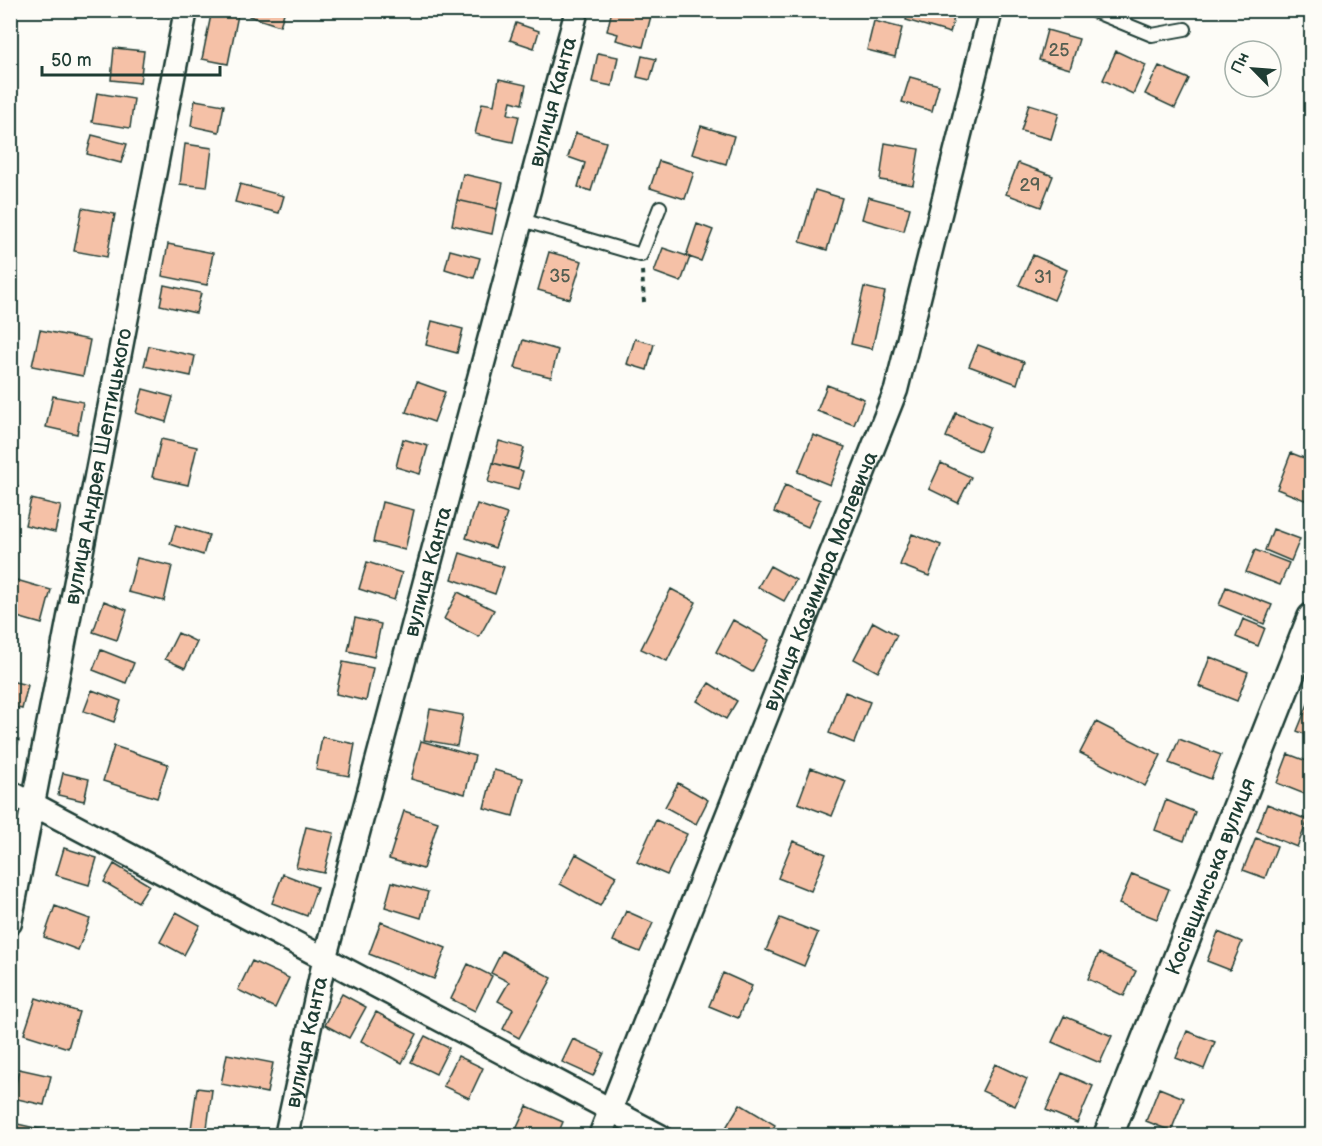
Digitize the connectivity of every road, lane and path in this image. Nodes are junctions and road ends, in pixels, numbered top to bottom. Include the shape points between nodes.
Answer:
1 (186, 10) edge
2 (577, 10) edge
3 (991, 10) edge
4 (1091, 10) edge
5 (1185, 29) dead end
6 (660, 207) dead end
7 (522, 220) junction
8 (641, 255) junction
9 (644, 303) dead end
10 (1311, 618) edge
11 (10, 792) edge
12 (32, 803) junction
13 (10, 923) edge
14 (325, 957) junction
15 (611, 1109) junction
16 (286, 1136) edge
17 (600, 1136) edge
18 (660, 1136) edge
19 (1108, 1136) edge

1 - 12 street, вулиця Андрея Шептицького
2 - 7 street, вулиця Канта
3 - 15 street, вулиця Казимира Малевича via 896,390
4 - 5 lane via 1152,35
6 - 8 lane
7 - 8 lane
7 - 14 street, вулиця Канта
8 - 9 path
10 - 19 street, Косівщинська вулиця
11 - 12 street
12 - 13 street, вулиця Андрея Шептицького
12 - 14 street
14 - 15 street
14 - 16 street, вулиця Канта
15 - 17 street, вулиця Казимира Малевича
15 - 18 street

